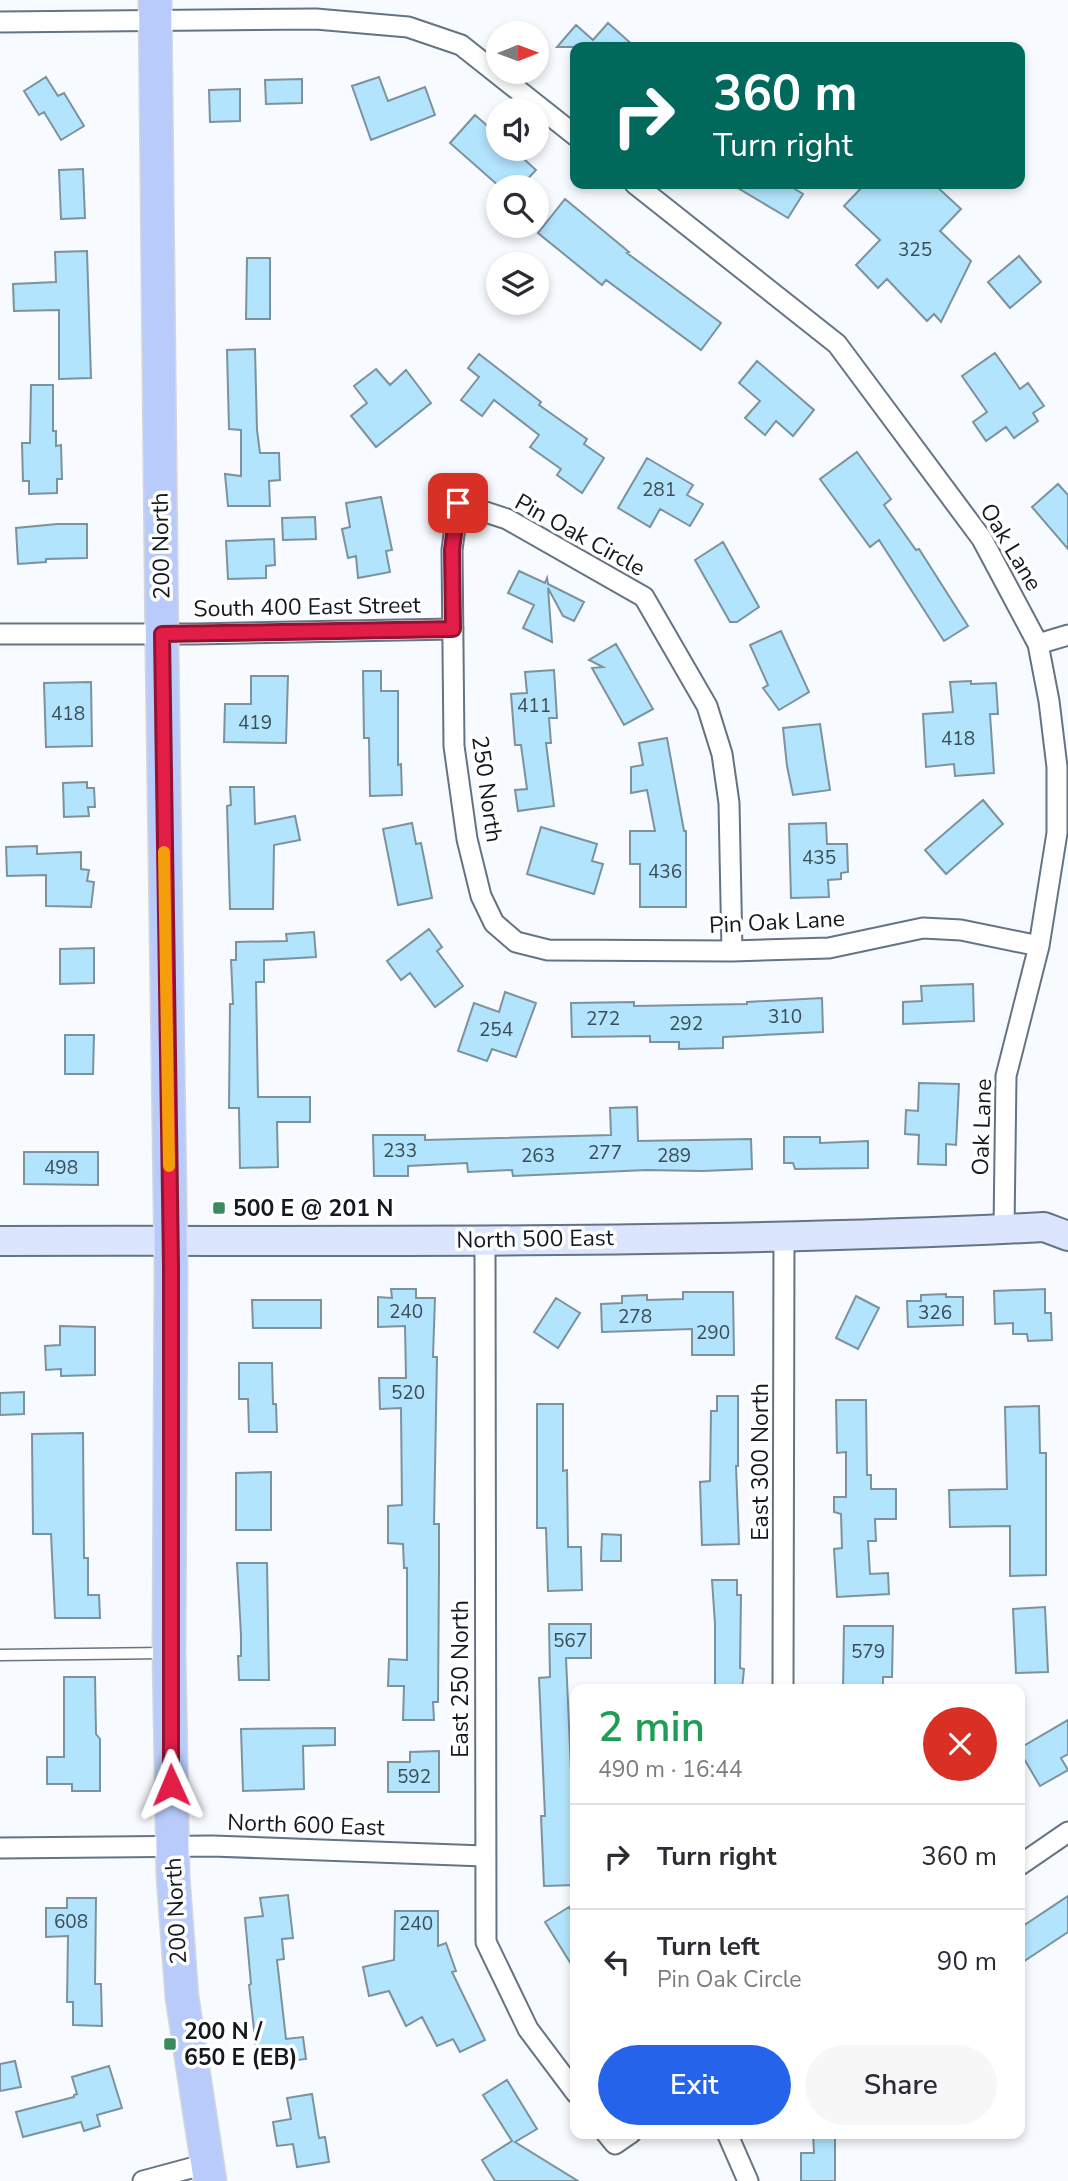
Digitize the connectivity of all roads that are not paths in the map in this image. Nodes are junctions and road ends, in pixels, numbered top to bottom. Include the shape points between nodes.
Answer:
1 (155, 10) edge
2 (0, 22) edge
3 (570, 132) edge
4 (641, 189) edge
5 (453, 629) junction
6 (0, 634) edge
7 (162, 634) junction
8 (1068, 635) edge
9 (1038, 644) junction
10 (516, 942) joint
11 (1039, 946) junction
12 (732, 951) junction
13 (1003, 1230) junction
14 (784, 1236) junction
15 (1068, 1236) edge
16 (485, 1240) junction
17 (0, 1241) edge
18 (170, 1241) junction
19 (170, 1653) junction
20 (0, 1655) edge
21 (783, 1684) edge
22 (1068, 1832) edge
23 (173, 1847) junction
24 (0, 1848) edge
25 (484, 1856) junction
26 (1025, 1862) edge
27 (570, 2085) edge
28 (730, 2139) edge
29 (208, 2172) edge
30 (143, 2181) edge
31 (748, 2181) edge

1 - 2 street
1 - 3 street via 408,27 461,45
1 - 7 main road, 200 North
4 - 9 street, Oak Lane via 837,344 982,539
5 - 7 street, South 400 East Street
5 - 10 street, 250 North via 454,746 467,839 481,896 494,923
5 - 12 street, Pin Oak Circle via 452,550 458,503 507,519 644,597 707,706 722,754 729,803
6 - 7 street, South 400 East Street
7 - 18 main road, 200 North
8 - 9 street
9 - 11 street, Oak Lane via 1057,767 1057,833
10 - 12 street, Pin Oak Lane via 548,950
11 - 12 street, Pin Oak Lane via 961,930 923,928 829,948
11 - 13 street, Oak Lane via 1006,1076
13 - 14 street, North 500 East
13 - 15 street, North 500 East via 1044,1227
14 - 16 street, North 500 East
14 - 21 street, East 300 North
16 - 18 street, North 500 East
16 - 25 street, East 250 North
17 - 18 street, North 500 East
18 - 19 main road, 200 North
19 - 20 lane
19 - 23 main road, 200 North
22 - 26 street
23 - 24 street, North 600 East
23 - 25 street, North 600 East
23 - 29 main road, 200 North via 182,1997
25 - 27 street, East 250 North via 486,1942 528,2029
28 - 31 street
29 - 30 street

